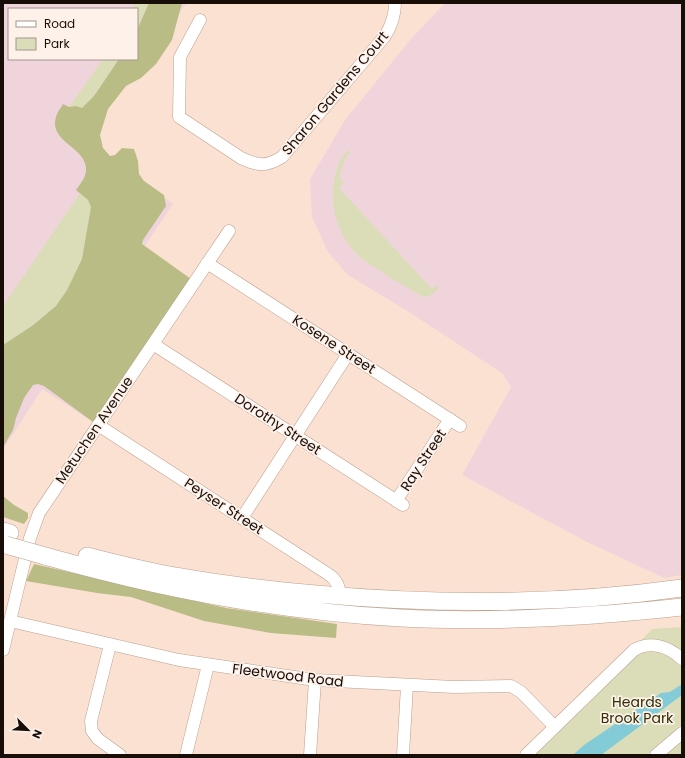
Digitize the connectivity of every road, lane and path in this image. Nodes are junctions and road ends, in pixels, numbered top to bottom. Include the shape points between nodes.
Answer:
1 (395, 3) edge
2 (200, 20) dead end
3 (229, 231) dead end
4 (207, 263) junction
5 (153, 344) junction
6 (348, 354) junction
7 (455, 422) joint
8 (98, 425) junction
9 (295, 436) junction
10 (400, 503) joint
11 (242, 518) junction
12 (5, 538) edge
13 (47, 551) junction
14 (682, 588) edge
15 (340, 596) junction
16 (682, 607) edge
17 (10, 621) junction
18 (110, 645) junction
19 (3, 650) edge
20 (682, 659) edge
21 (208, 665) junction
22 (315, 680) junction
23 (407, 686) junction
24 (555, 727) junction
25 (682, 733) edge
26 (120, 755) edge
27 (186, 755) edge
28 (310, 755) edge
29 (403, 755) edge
30 (526, 755) edge
31 (656, 755) edge

1 - 2 street, Sharon Gardens Court via 392,24 385,36 282,157 262,165 241,158 178,117 180,57
3 - 4 street, Metuchen Avenue
4 - 5 street, Metuchen Avenue
4 - 6 street, Kosene Street
5 - 8 street, Metuchen Avenue
5 - 9 street, Dorothy Street
6 - 7 street, Kosene Street
6 - 9 street
7 - 10 street, Ray Street
8 - 11 street, Peyser Street
8 - 17 street, Metuchen Avenue via 48,498 36,521
9 - 10 street, Dorothy Street
9 - 11 street
11 - 15 street, Peyser Street via 333,577 338,584
12 - 13 highway, bridge
13 - 15 highway via 244,587
13 - 16 highway via 146,583 273,606 351,615 499,620 589,616
14 - 15 highway via 598,598 522,601 437,601
17 - 18 street, Fleetwood Road
17 - 19 street, Metuchen Avenue
18 - 21 street, Fleetwood Road
18 - 26 street via 91,721 92,731 98,739
20 - 24 street via 666,647 656,645 634,650
21 - 22 street, Fleetwood Road
21 - 27 street
22 - 23 street, Fleetwood Road
22 - 28 street
23 - 24 street, Fleetwood Road via 511,686 521,692
23 - 29 street
24 - 30 street
25 - 31 street

